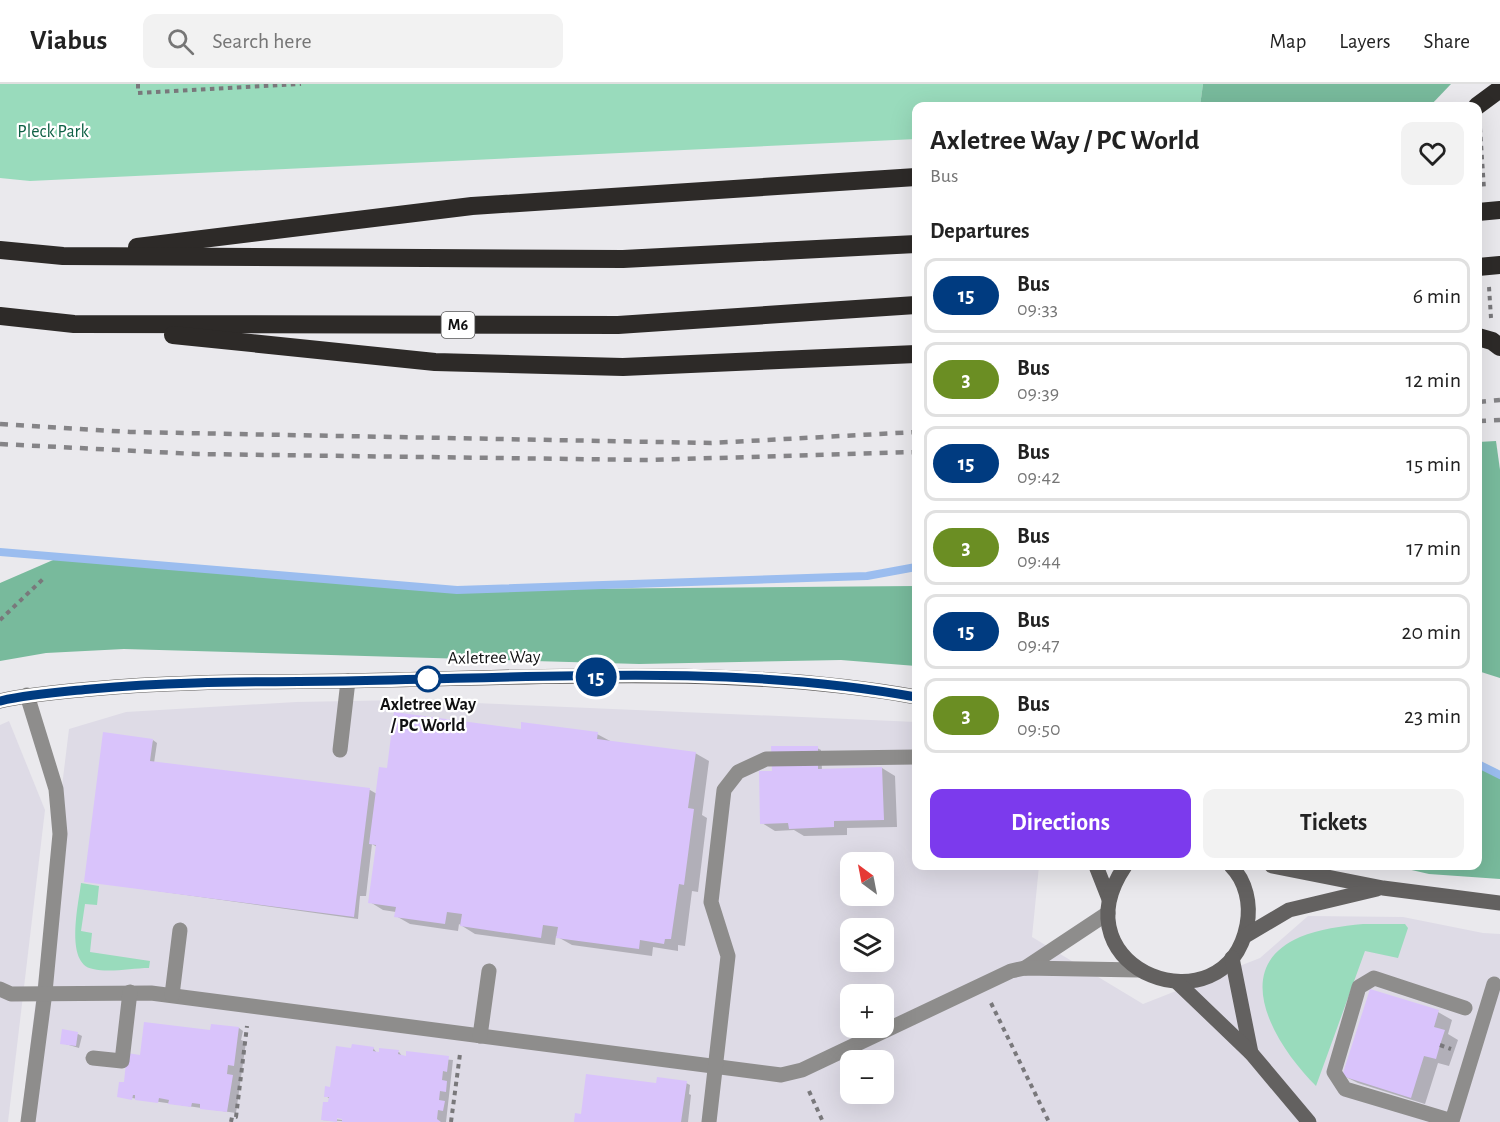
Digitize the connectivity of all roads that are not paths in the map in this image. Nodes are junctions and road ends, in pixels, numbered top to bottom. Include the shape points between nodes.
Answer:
1 (1500, 89) edge
2 (1482, 102) edge
3 (912, 177) edge
4 (1500, 210) edge
5 (1482, 212) edge
6 (912, 244) edge
7 (0, 250) edge
8 (63, 256) junction
9 (1500, 265) edge
10 (1482, 267) edge
11 (912, 305) edge
12 (0, 316) edge
13 (74, 324) junction
14 (1482, 338) edge
15 (1500, 347) edge
16 (912, 354) edge
17 (348, 681) junction
18 (27, 695) junction
19 (912, 696) edge
20 (0, 701) edge
21 (340, 750) dead end
22 (912, 757) edge
23 (1096, 870) edge
24 (1122, 870) edge
25 (1233, 870) edge
26 (1292, 870) edge
27 (1383, 888) junction
28 (1500, 903) edge
29 (1108, 906) junction
30 (180, 930) dead end
31 (1245, 936) junction
32 (1232, 958) junction
33 (1025, 968) junction
34 (1139, 970) junction
35 (489, 971) dead end
36 (1177, 982) junction
37 (1494, 984) dead end
38 (0, 989) edge
39 (45, 992) junction
40 (130, 992) junction
41 (172, 995) junction
42 (1465, 1008) dead end
43 (480, 1036) junction
44 (1251, 1053) junction
45 (93, 1058) dead end
46 (716, 1067) junction
47 (1452, 1121) edge
48 (28, 1122) edge
49 (709, 1122) edge
50 (1310, 1122) edge

1 - 2 highway
3 - 8 highway via 472,206
4 - 5 highway, bridge
6 - 8 highway via 623,259
7 - 8 highway
9 - 10 highway, bridge
11 - 13 highway, M6 via 618,325
12 - 13 highway, M6
13 - 16 highway via 435,362 623,368
14 - 15 highway
17 - 18 street, Axletree Way via 157,682
17 - 19 street, Axletree Way via 699,678 859,687
17 - 21 lane
18 - 20 street, Axletree Way
18 - 39 lane via 56,789 60,834
22 - 46 lane via 766,759 738,772 724,790 711,902 728,956
23 - 29 street
24 - 29 street via 1114,881
25 - 31 street via 1246,891 1249,914
26 - 27 street
27 - 28 street
27 - 31 street via 1289,910
29 - 33 lane
29 - 34 street via 1111,935 1122,955
30 - 41 lane
31 - 32 street
32 - 36 street via 1197,980
32 - 44 street
33 - 34 lane
33 - 46 lane via 982,983 801,1070 781,1074
34 - 36 street via 1157,979
35 - 43 lane
36 - 44 street
37 - 47 lane
38 - 39 lane via 11,994
39 - 40 lane
39 - 48 lane
40 - 41 lane
40 - 45 lane via 122,1061
41 - 43 lane
42 - 47 lane via 1374,978 1359,987 1334,1072 1345,1089
43 - 46 lane
44 - 50 street
46 - 49 lane

